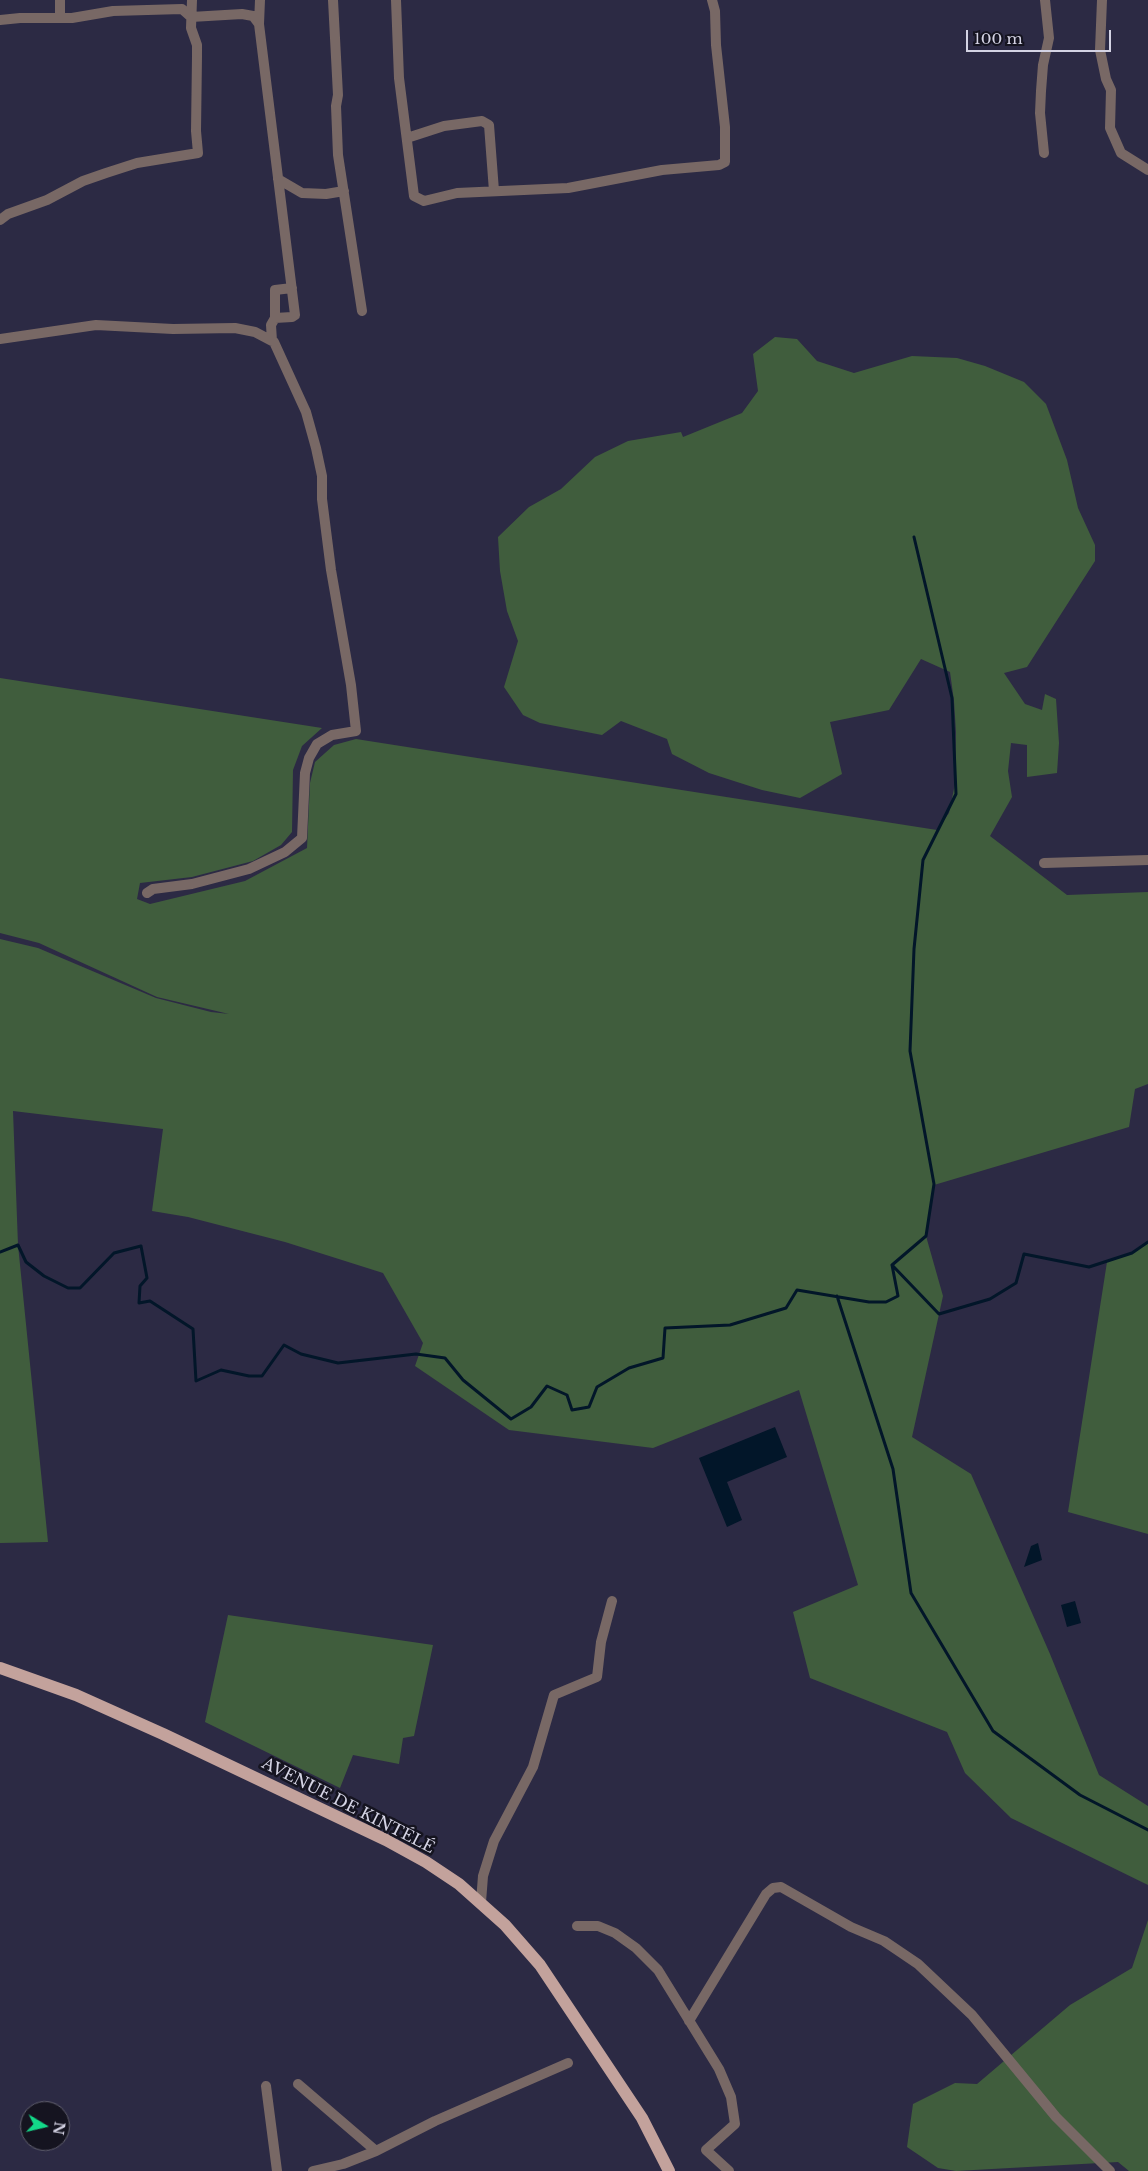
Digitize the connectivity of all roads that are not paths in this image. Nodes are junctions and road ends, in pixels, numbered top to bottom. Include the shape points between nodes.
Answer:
1 (60, 0) edge
2 (260, 0) edge
3 (333, 0) edge
4 (396, 0) edge
5 (712, 0) edge
6 (1045, 0) edge
7 (1102, 0) edge
8 (192, 1) edge
9 (182, 9) junction
10 (192, 16) junction
11 (60, 18) junction
12 (0, 20) edge
13 (259, 24) junction
14 (407, 138) junction
15 (1044, 153) dead end
16 (1148, 170) edge
17 (278, 179) junction
18 (344, 191) junction
19 (494, 191) junction
20 (0, 220) edge
21 (292, 288) junction
22 (362, 311) dead end
23 (274, 318) junction
24 (0, 339) edge
25 (272, 341) junction
26 (1148, 860) edge
27 (1044, 863) dead end
28 (147, 893) dead end
29 (612, 1601) dead end
30 (0, 1668) edge
31 (482, 1902) junction
32 (577, 1926) dead end
33 (689, 2021) junction
34 (568, 2063) dead end
35 (298, 2084) dead end
36 (266, 2086) dead end
37 (376, 2151) junction
38 (277, 2171) edge
39 (313, 2171) edge
40 (669, 2171) edge
41 (729, 2171) edge
42 (1110, 2171) edge

1 - 11 street
2 - 13 street
3 - 18 street via 338,155
4 - 14 street via 398,78
5 - 19 street via 725,127 725,162 546,191
6 - 15 street via 1049,38 1043,65 1040,113
7 - 16 street via 1100,50 1111,90 1110,128 1121,153
8 - 9 street
8 - 10 street
9 - 10 street
9 - 11 street via 114,11
10 - 13 street via 242,14 253,16
10 - 20 street via 197,56 198,153 137,163 106,172
11 - 12 street
13 - 17 street
14 - 19 street via 414,196 424,201 457,193
14 - 19 street via 444,126 482,121 489,125
17 - 18 street via 302,193
17 - 21 street
18 - 22 street
21 - 23 street via 275,290
21 - 23 street via 295,315 292,318
23 - 25 street
24 - 25 street via 96,325 235,328 255,332
25 - 28 street via 306,412 320,467 325,528 356,731 332,735 317,744 309,758 305,773 302,838 271,860 249,869 192,884 153,889
26 - 27 street
29 - 31 street via 597,1677 554,1695 533,1767 494,1841 483,1876
30 - 31 main road, AVENUE DE KINTÉLÉ via 76,1695 148,1727 386,1840 426,1862
31 - 40 main road, AVENUE DE KINTÉLÉ via 522,1943 560,1994 642,2118
32 - 33 street via 598,1926 636,1948 658,1970
33 - 41 street via 719,2069 731,2096 734,2124 706,2150
33 - 42 street via 766,1894 773,1888 781,1888 851,1927 884,1940 918,1964 972,2015 1056,2117
34 - 37 street via 435,2121
35 - 37 street
36 - 38 street
37 - 39 street

